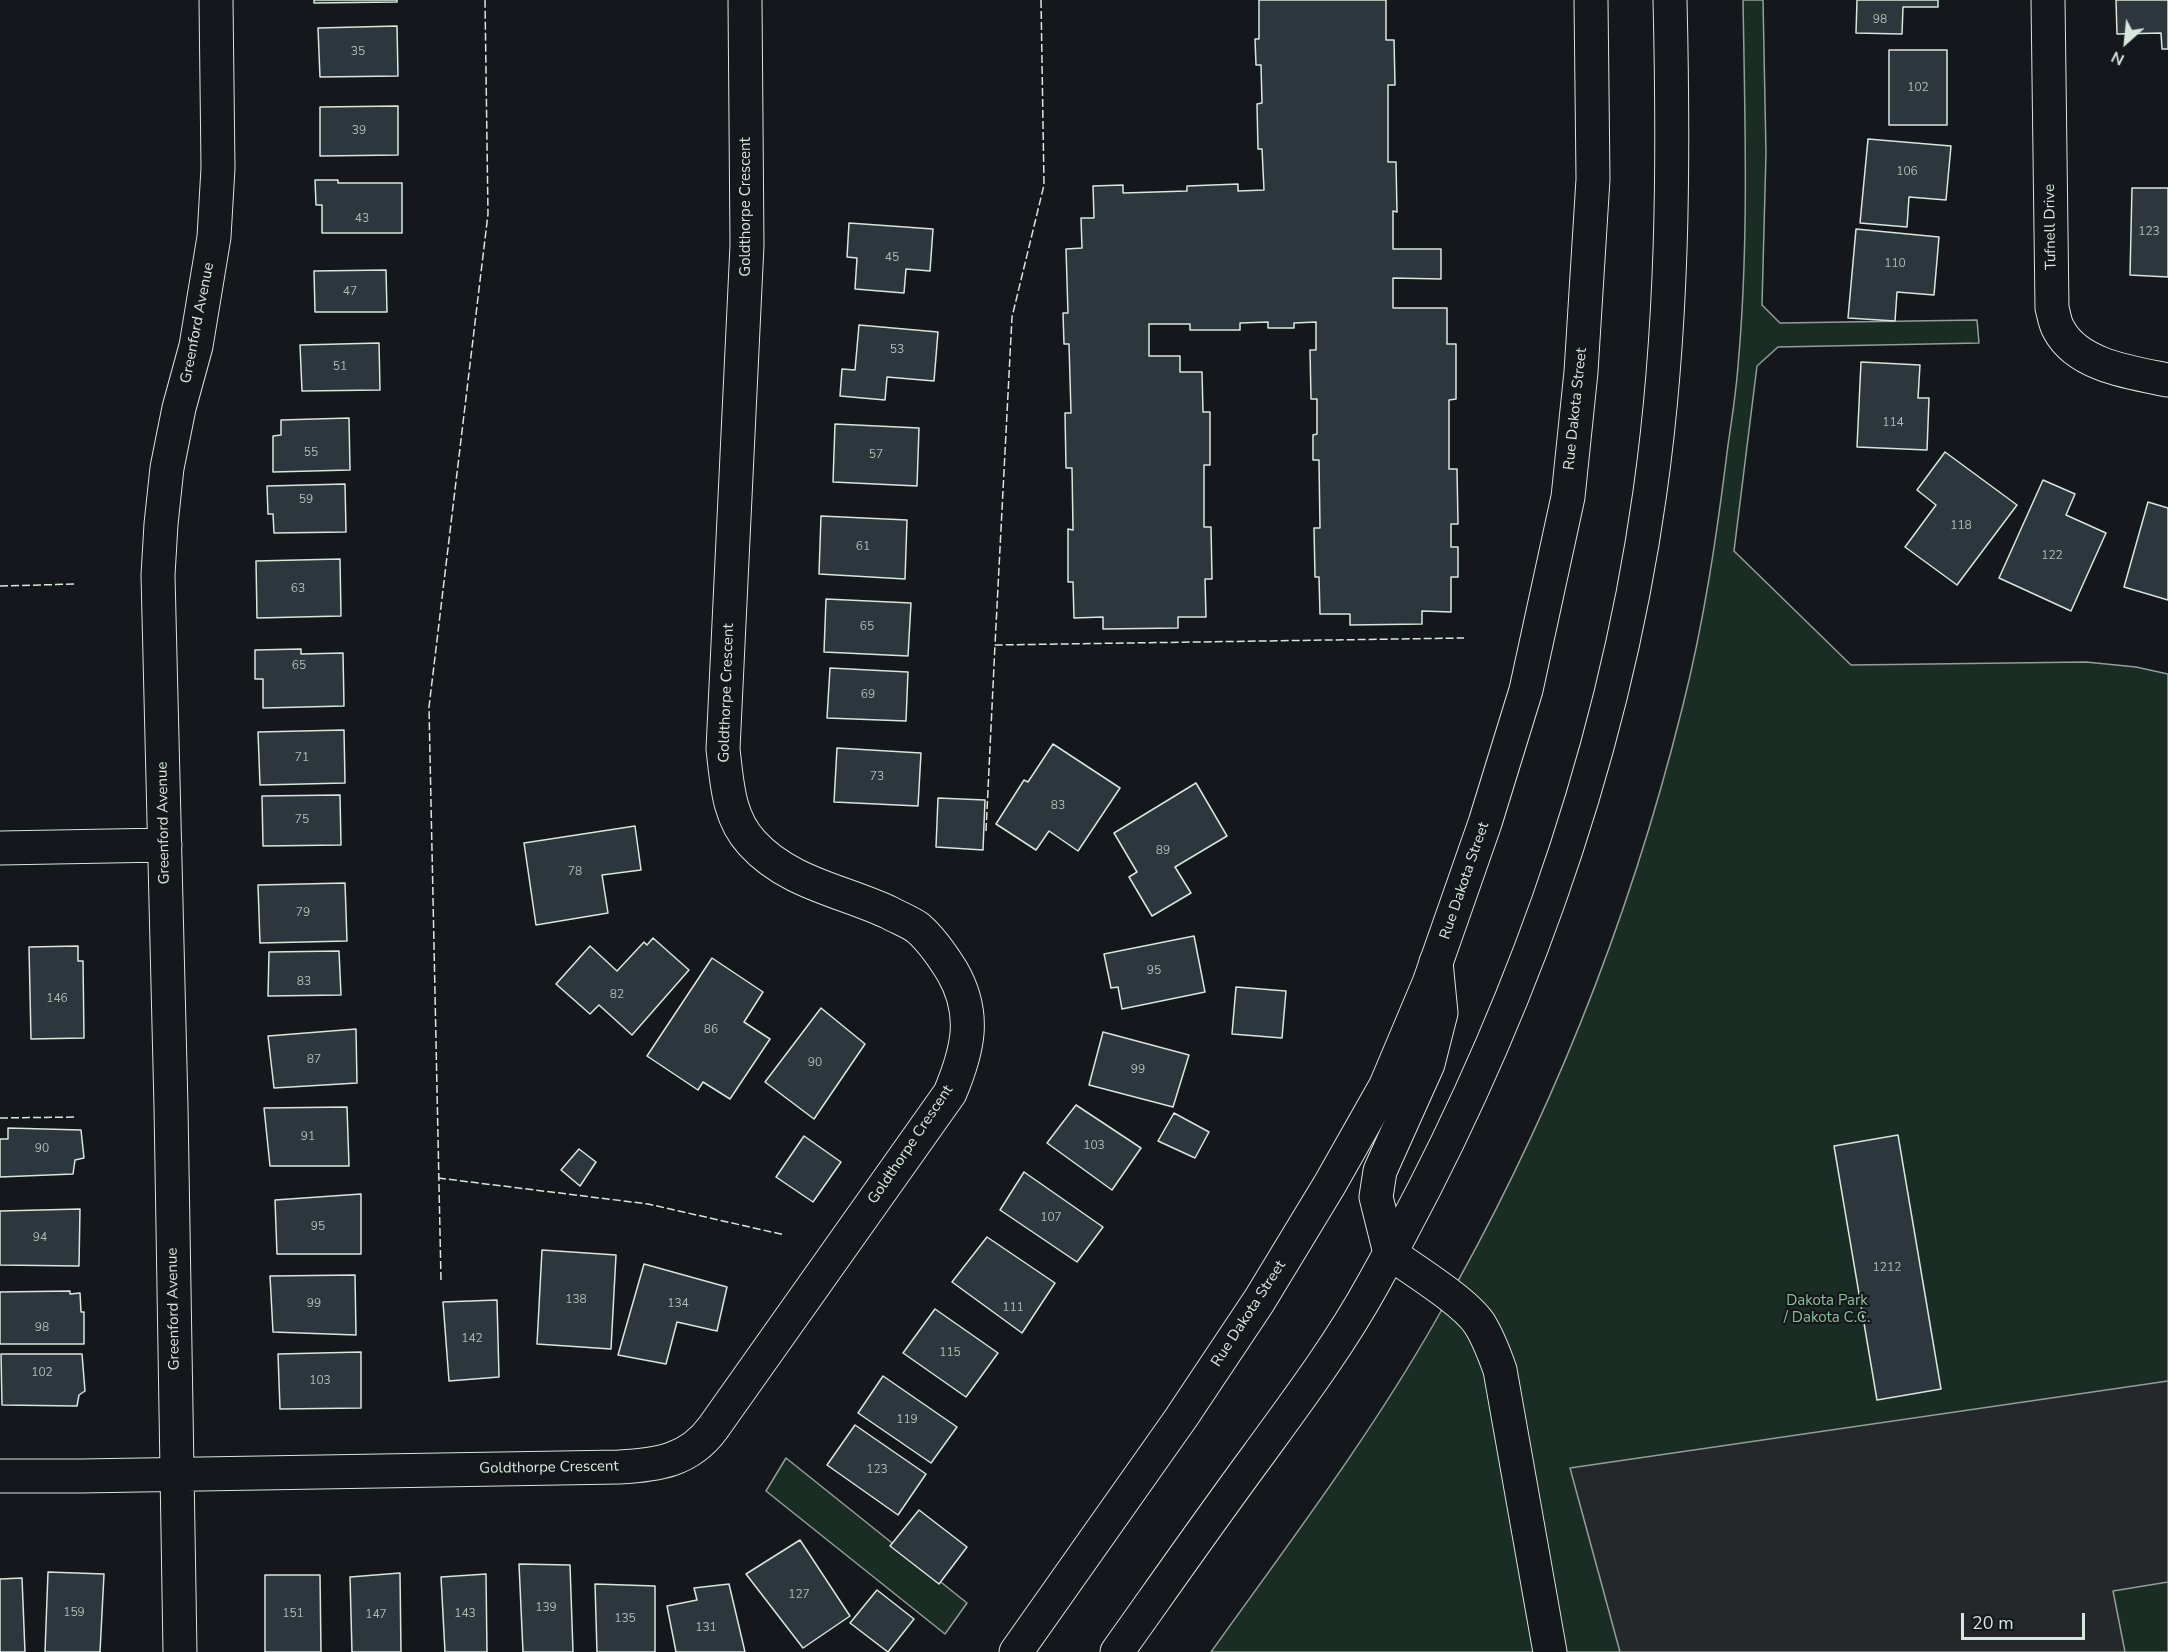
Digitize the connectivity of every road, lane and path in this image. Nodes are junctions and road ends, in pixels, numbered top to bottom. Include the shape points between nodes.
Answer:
1 (216, 0) edge
2 (745, 0) edge
3 (1591, 0) edge
4 (1670, 0) edge
5 (2048, 0) edge
6 (2168, 380) edge
7 (165, 845) junction
8 (0, 848) edge
9 (1436, 962) junction
10 (1389, 1253) junction
11 (177, 1474) junction
12 (0, 1476) edge
13 (180, 1652) edge
14 (1017, 1652) edge
15 (1117, 1652) edge
16 (1550, 1652) edge

1 - 7 street, Greenford Avenue via 218,168 214,237 196,346 167,468 161,524 158,575
2 - 11 street, Goldthorpe Crescent via 747,244 723,749 728,791 733,814 750,842 771,862 917,927 939,951 959,983 967,1012 968,1036 962,1065 950,1093 713,1428 702,1443 680,1456 652,1466
3 - 9 street, Rue Dakota Street via 1593,179 1581,372 1568,497 1526,690 1485,824
4 - 10 street via 1672,185 1662,385 1646,515 1619,659 1558,877 1530,950 1456,1123
5 - 6 street, Tufnell Drive via 2052,308 2059,330 2071,346 2085,355
7 - 8 street
7 - 11 street, Greenford Avenue
9 - 10 street via 1441,1013 1428,1064 1380,1172 1376,1197
9 - 14 street, Rue Dakota Street via 1386,1085 1271,1282
10 - 15 street via 1372,1287 1309,1384
10 - 16 street via 1478,1321 1492,1347 1500,1370
11 - 12 street, Goldthorpe Crescent
11 - 13 street, Greenford Avenue

